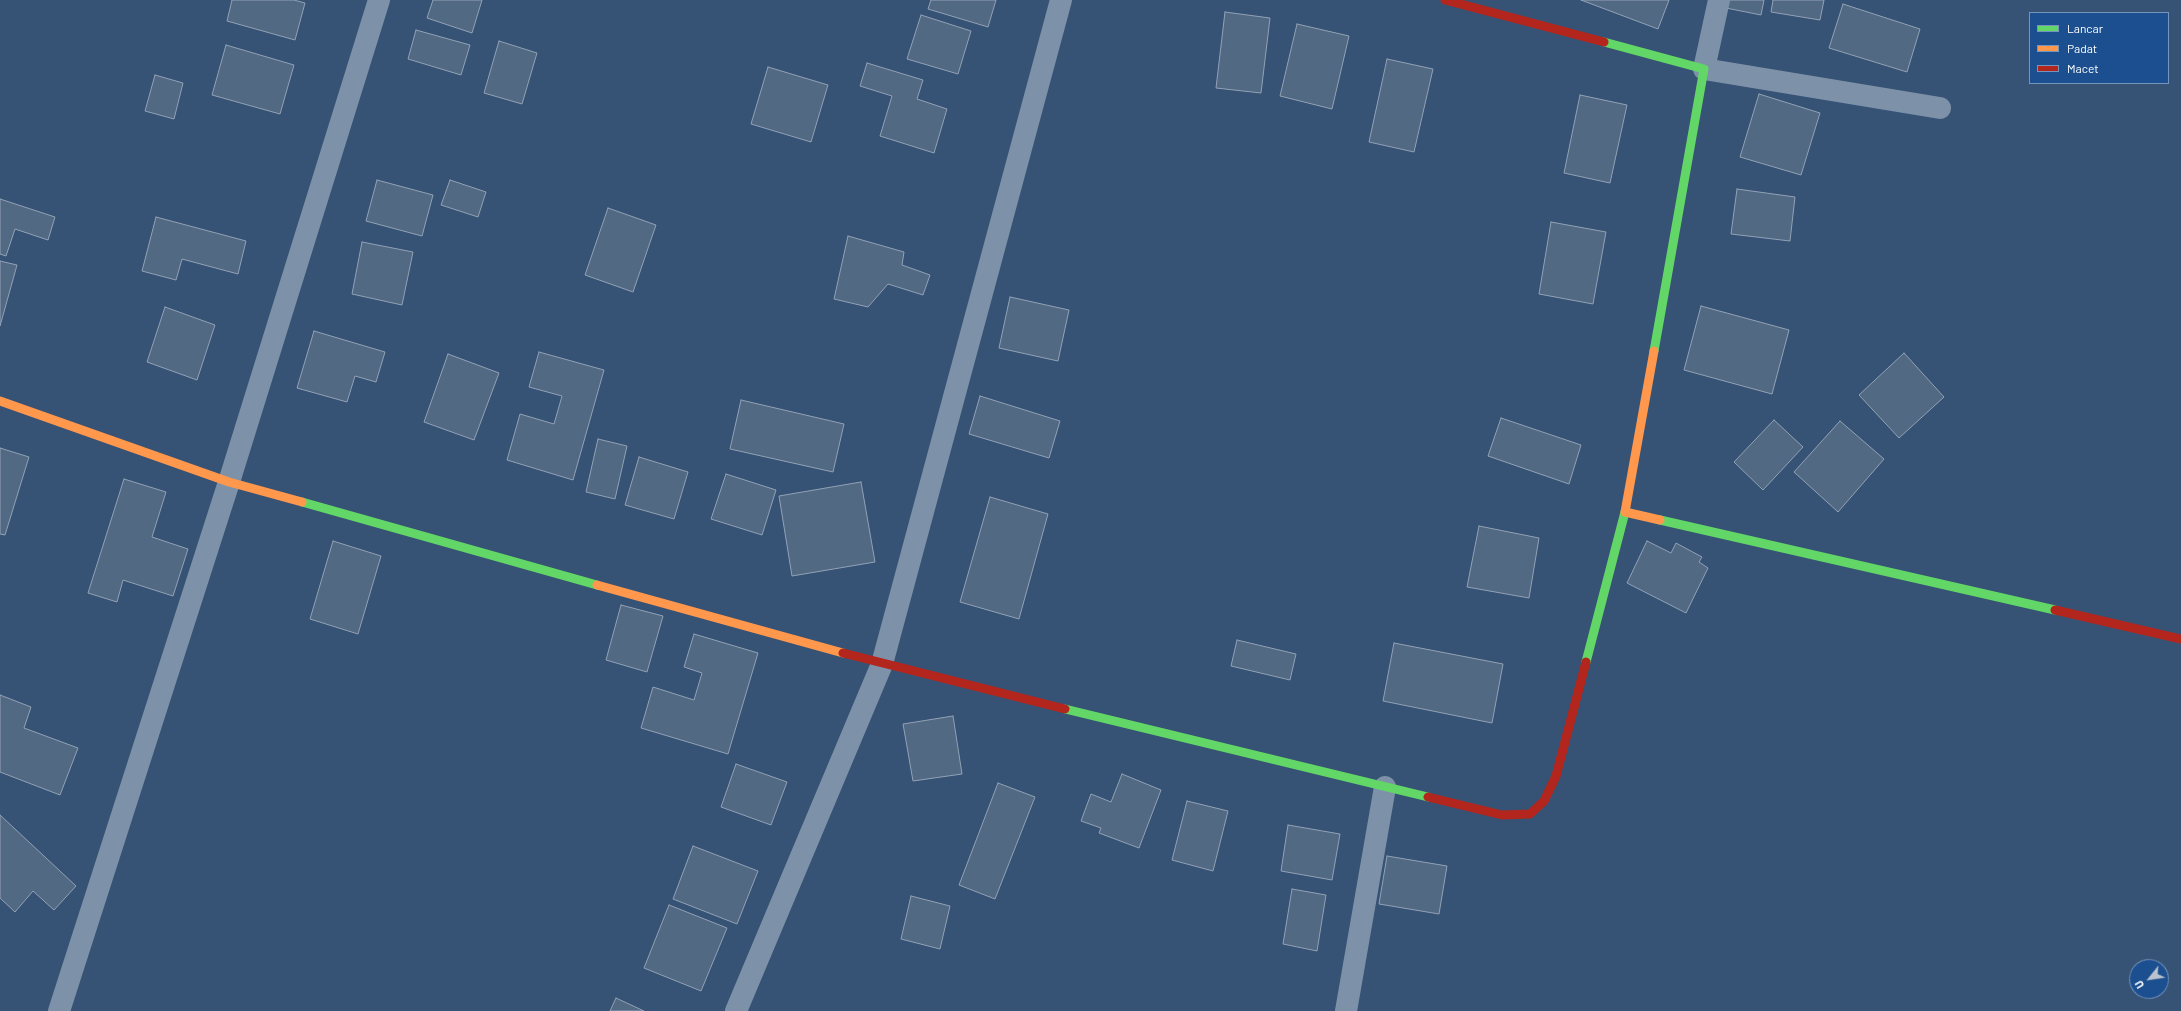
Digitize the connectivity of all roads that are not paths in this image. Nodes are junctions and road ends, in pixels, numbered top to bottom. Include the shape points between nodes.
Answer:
1 (379, 0) edge
2 (1061, 0) edge
3 (1445, 0) edge
4 (1719, 0) edge
5 (1704, 69) junction
6 (1940, 108) dead end
7 (0, 401) edge
8 (229, 482) junction
9 (1625, 512) junction
10 (2181, 639) edge
11 (882, 664) junction
12 (1385, 787) junction
13 (59, 1011) edge
14 (736, 1011) edge
15 (1346, 1011) edge

1 - 8 street
2 - 11 street
3 - 5 street
4 - 5 street
5 - 6 street
5 - 9 street
7 - 8 street
8 - 11 street
8 - 13 street
9 - 10 street
9 - 12 street via 1556,776 1544,801 1530,814 1502,815
11 - 12 street
11 - 14 street
12 - 15 street

